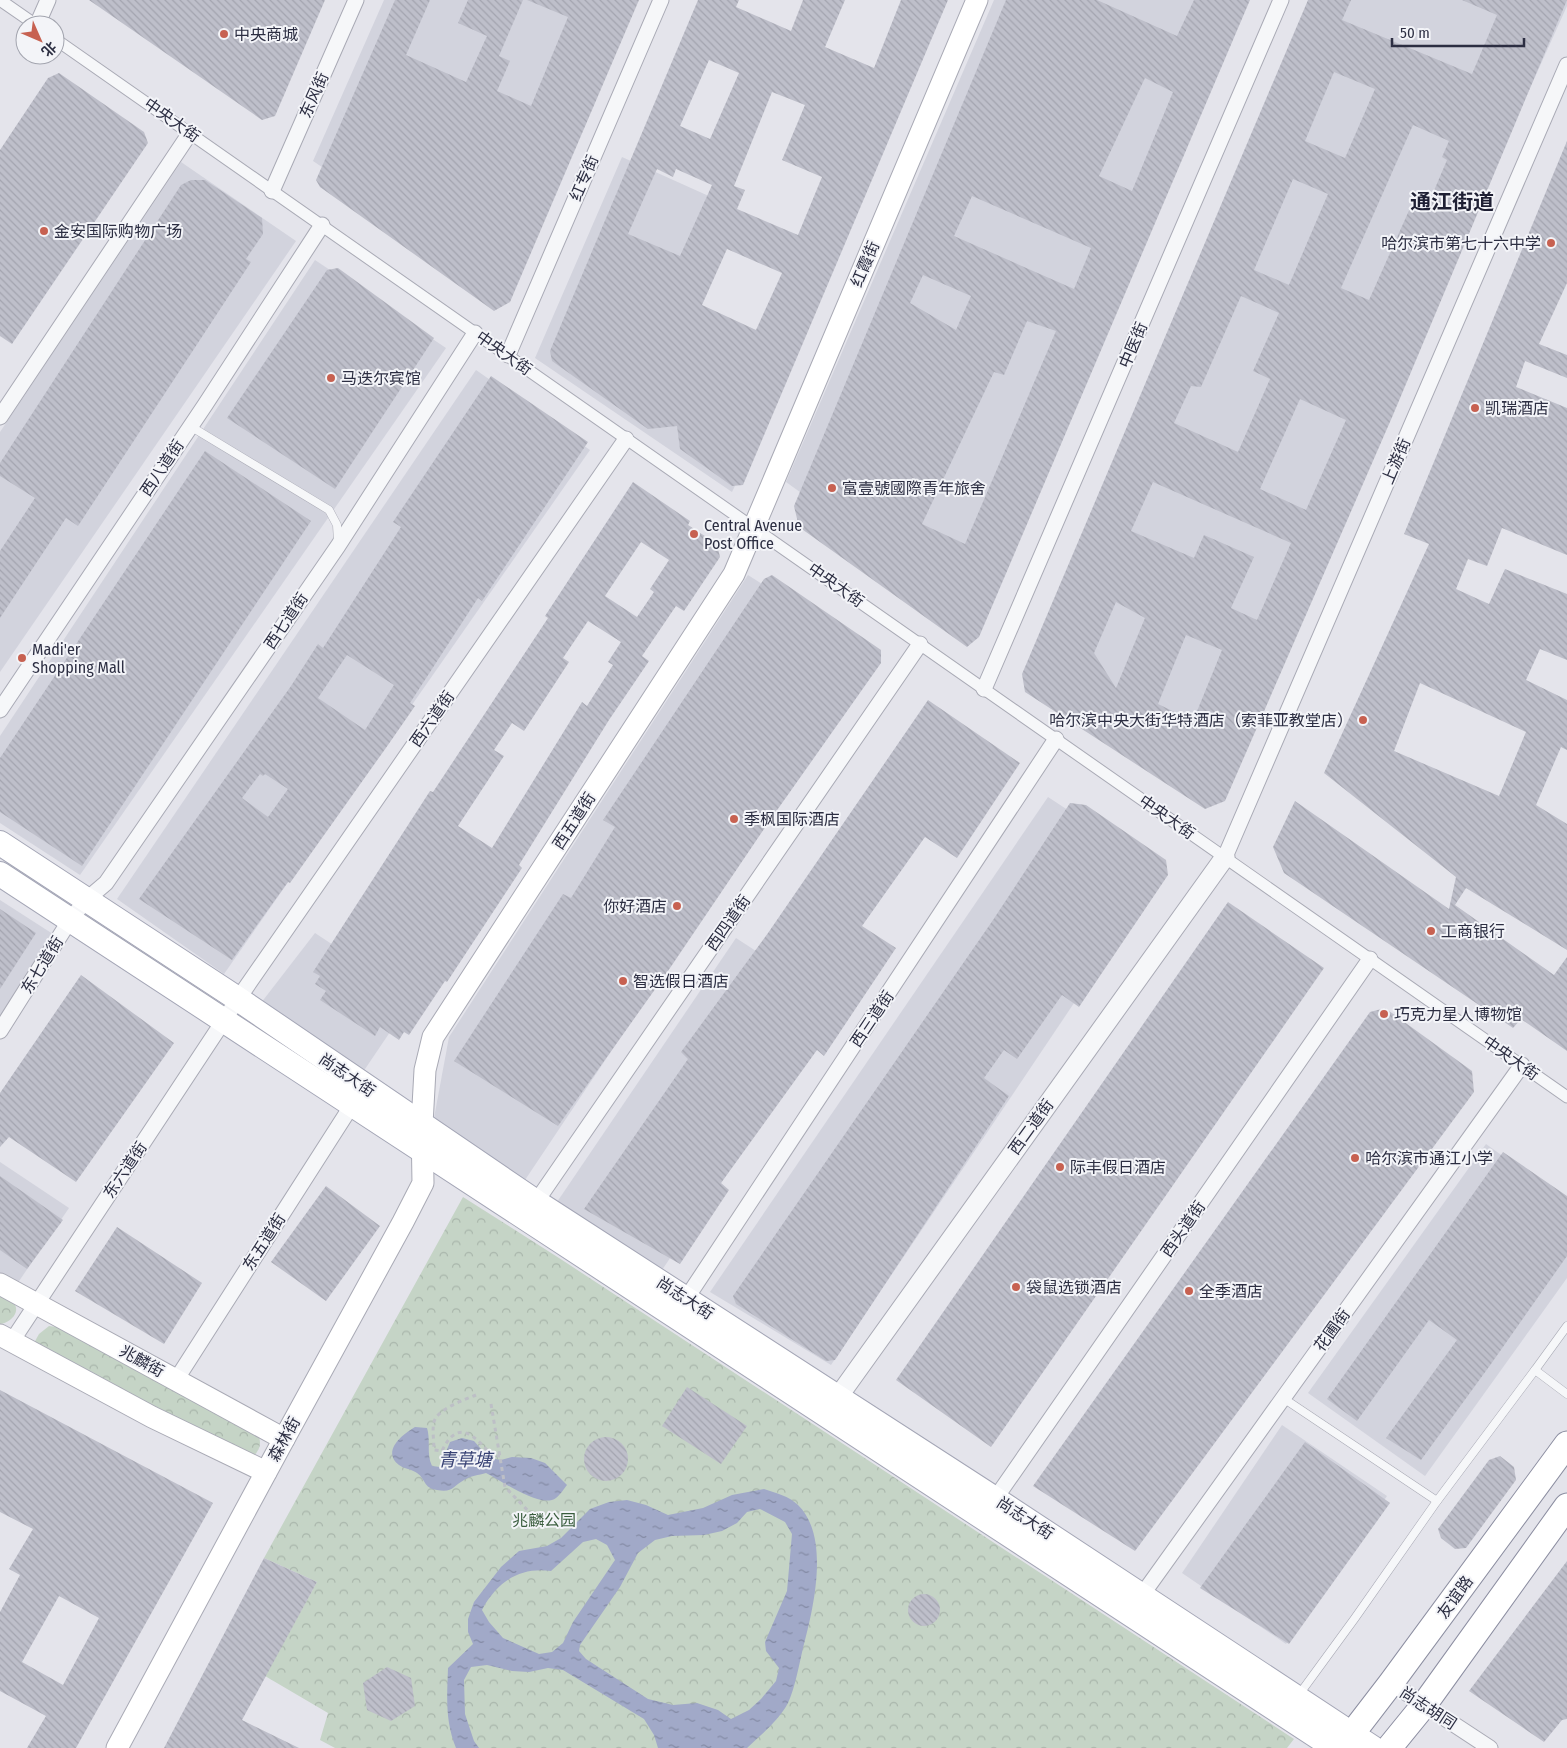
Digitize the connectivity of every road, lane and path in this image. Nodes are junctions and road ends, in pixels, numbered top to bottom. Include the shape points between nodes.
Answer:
1 (0, 0) edge
2 (48, 0) edge
3 (356, 0) edge
4 (661, 0) edge
5 (977, 0) edge
6 (1281, 0) edge
7 (22, 15) edge
8 (41, 15) edge
9 (65, 45) edge
10 (1567, 64) edge
11 (190, 133) junction
12 (272, 191) junction
13 (322, 225) junction
14 (475, 333) junction
15 (508, 355) junction
16 (0, 417) edge
17 (190, 426) junction
18 (626, 438) junction
19 (753, 527) junction
20 (338, 546) junction
21 (920, 644) junction
22 (984, 689) junction
23 (0, 710) edge
24 (1056, 739) junction
25 (0, 843) edge
26 (1225, 857) junction
27 (0, 874) edge
28 (86, 900) junction
29 (70, 920) junction
30 (1370, 959) junction
31 (238, 999) junction
32 (225, 1021) junction
33 (0, 1031) edge
34 (1522, 1065) junction
35 (1567, 1097) edge
36 (352, 1105) junction
37 (422, 1124) junction
38 (423, 1150) junction
39 (536, 1202) junction
40 (0, 1284) edge
41 (686, 1299) junction
42 (37, 1303) junction
43 (1567, 1326) edge
44 (6, 1338) edge
45 (1535, 1370) junction
46 (176, 1380) junction
47 (1567, 1394) edge
48 (476, 1395) dead end
49 (838, 1397) junction
50 (1283, 1398) junction
51 (491, 1404) dead end
52 (284, 1439) junction
53 (1567, 1444) edge
54 (500, 1457) junction
55 (266, 1472) junction
56 (995, 1499) junction
57 (1437, 1501) junction
58 (1567, 1506) edge
59 (536, 1519) dead end
60 (1142, 1595) junction
61 (1391, 1683) junction
62 (1297, 1697) junction
63 (1424, 1705) junction
64 (1343, 1743) edge
65 (117, 1748) edge
66 (1373, 1748) edge
67 (1389, 1748) edge
68 (1490, 1748) edge

1 - 7 street
2 - 8 street
3 - 12 street, 东风街
4 - 15 street, 红专街
5 - 19 main road, 红霞街
6 - 22 street, 中医街
9 - 11 street, 中央大街
10 - 26 street, 上游街
11 - 12 street, 中央大街
11 - 16 street
12 - 13 street, 中央大街
13 - 14 street, 中央大街
13 - 17 street, 西八道街
14 - 15 street, 中央大街
14 - 20 street, 西七道街
15 - 18 street, 中央大街
17 - 20 lane via 328,510 337,525
17 - 23 street, 西八道街
18 - 19 street, 中央大街
18 - 31 street, 西六道街
19 - 21 street, 中央大街
19 - 37 main road, 西五道街 via 734,574 434,1037 425,1070
20 - 28 street, 西七道街 via 106,883
21 - 22 street, 中央大街
21 - 39 street, 西四道街
22 - 24 street, 中央大街
24 - 26 street, 中央大街
24 - 41 street, 西三道街
25 - 28 main road, 尚志大街
26 - 30 street, 中央大街
26 - 49 street, 西二道街
27 - 29 main road, 尚志大街
28 - 29 street, 东七道街
28 - 31 main road, 尚志大街
29 - 32 main road, 尚志大街
29 - 33 street, 东七道街
30 - 34 street, 中央大街
30 - 56 street, 西头道街
31 - 32 street, 东六道街
31 - 37 main road, 尚志大街
32 - 36 main road, 尚志大街
32 - 42 street, 东六道街
34 - 35 street, 中央大街
34 - 50 street, 花圃街
36 - 38 main road, 尚志大街
36 - 46 street, 东五道街
37 - 38 main road, 森林街
37 - 39 main road, 尚志大街
38 - 52 main road, 森林街 via 419,1191
38 - 64 main road, 尚志大街
39 - 41 main road, 尚志大街
40 - 42 main road, 兆麟街
41 - 49 main road, 尚志大街
42 - 44 street, 东六道街
42 - 46 main road, 兆麟街
43 - 45 lane
44 - 55 main road via 152,1417
45 - 47 lane
45 - 57 lane
46 - 52 main road, 兆麟街
48 - 54 path via 437,1415 434,1450 442,1451 455,1434 464,1432 471,1434 492,1456
49 - 56 main road, 尚志大街
50 - 57 lane
50 - 60 street, 花圃街
51 - 54 path
52 - 55 main road, 森林街
53 - 61 highway, 友谊路
54 - 59 path via 505,1487
55 - 65 main road, 森林街
56 - 60 main road, 尚志大街
57 - 62 lane
58 - 63 highway
60 - 62 main road, 尚志大街
61 - 63 street, 尚志胡同
61 - 64 highway, 友谊路
62 - 64 main road, 尚志大街
63 - 67 highway
63 - 68 street, 尚志胡同
64 - 66 main road, 尚志大街

